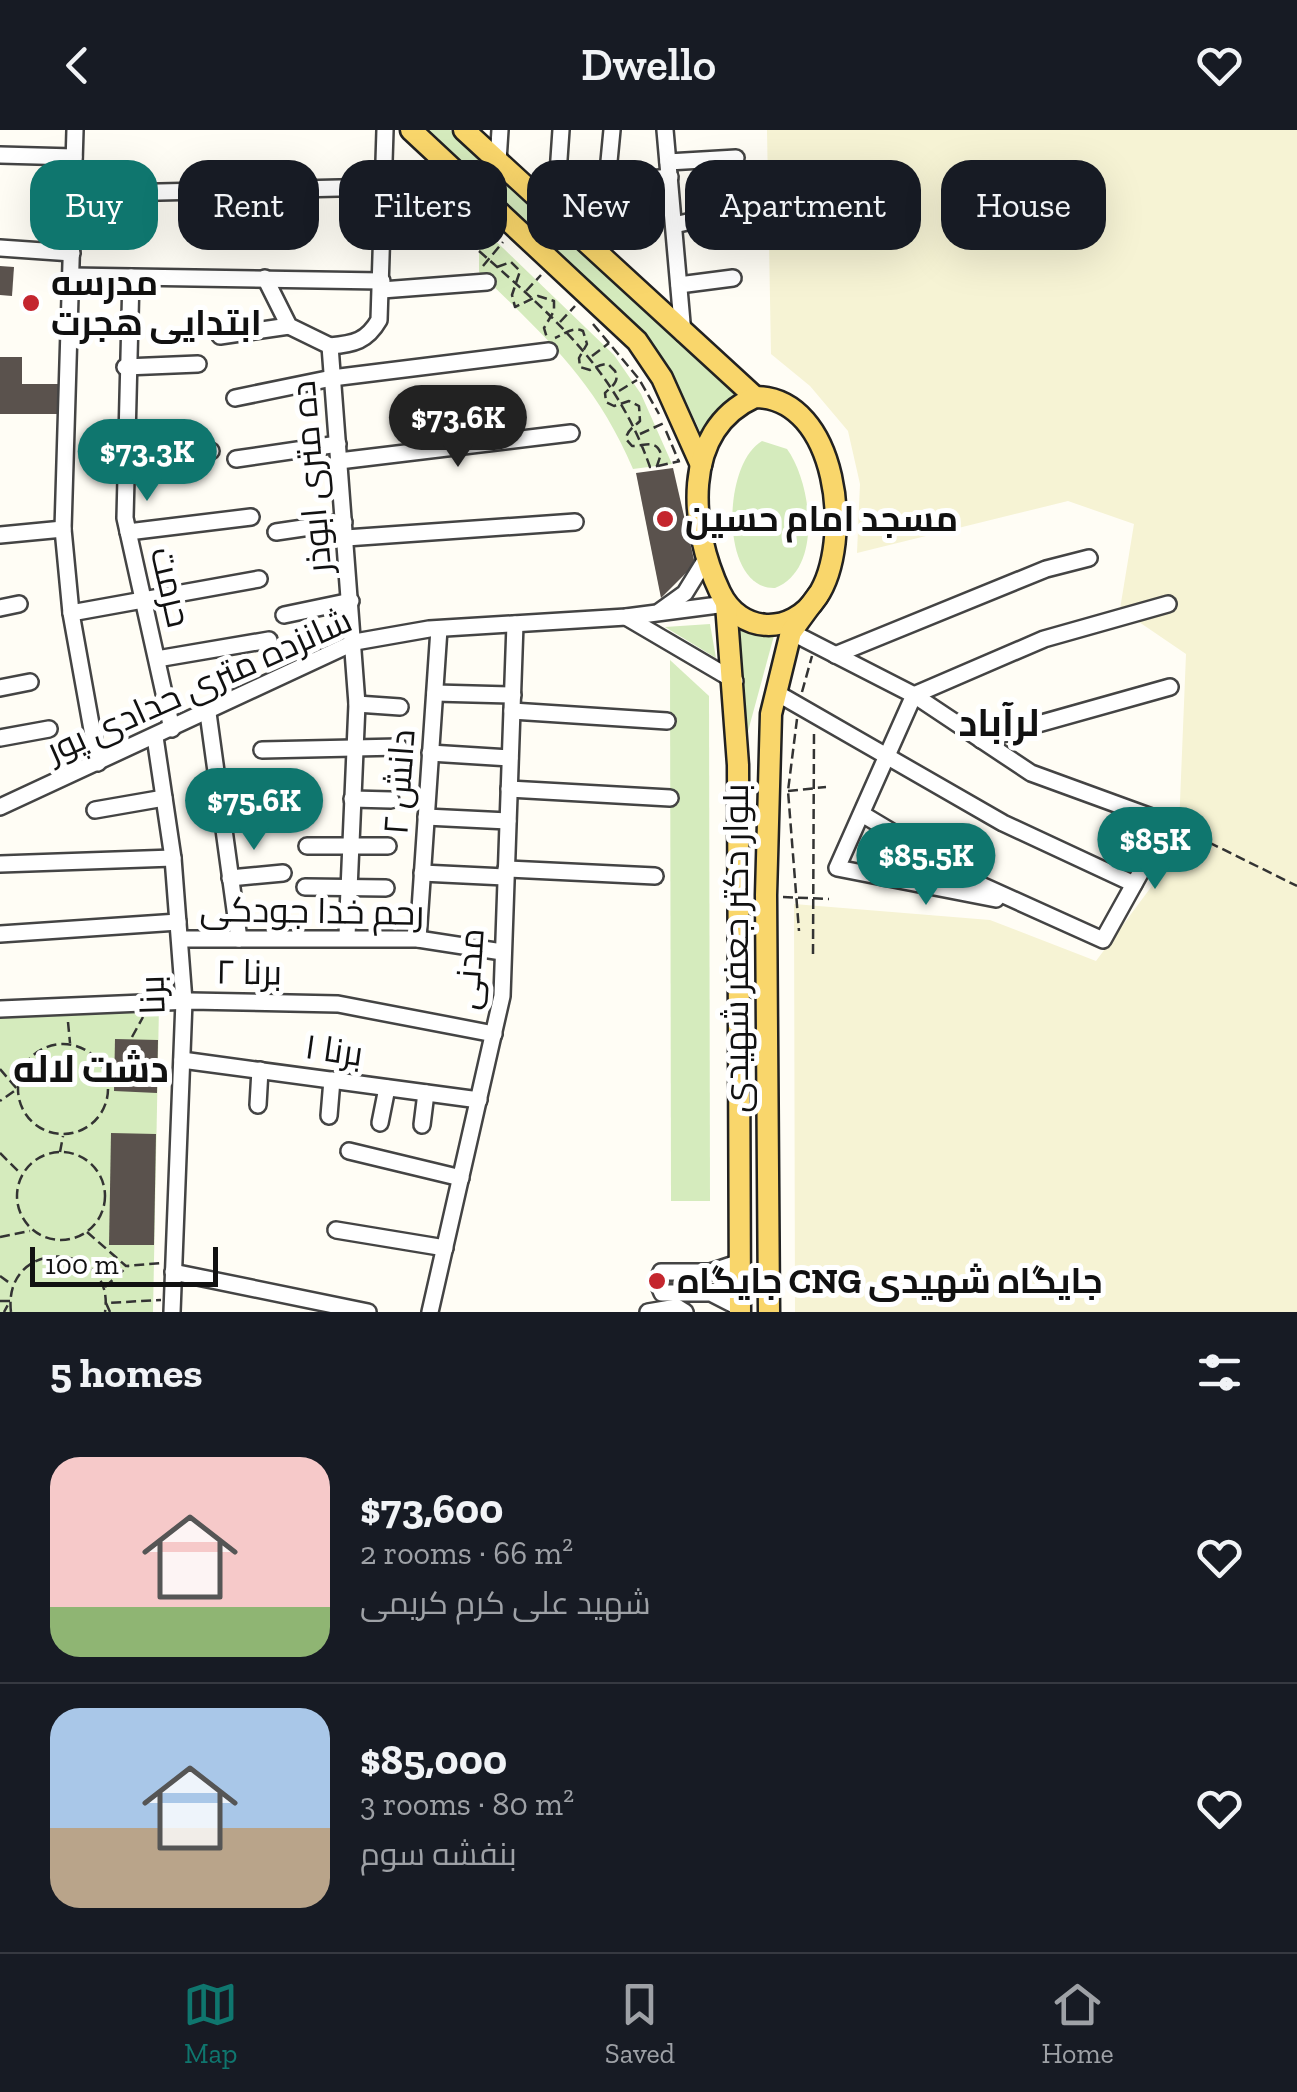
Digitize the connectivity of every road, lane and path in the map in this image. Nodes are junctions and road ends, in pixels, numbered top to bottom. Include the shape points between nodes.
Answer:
1 (75, 130) edge
2 (386, 130) edge
3 (411, 130) edge
4 (464, 130) edge
5 (500, 130) edge
6 (561, 130) edge
7 (612, 130) edge
8 (666, 130) edge
9 (0, 155) edge
10 (74, 157) joint
11 (736, 158) dead end
12 (384, 160) edge
13 (497, 160) edge
14 (498, 160) edge
15 (558, 160) edge
16 (608, 160) edge
17 (669, 170) junction
18 (665, 171) edge
19 (339, 188) edge
20 (158, 192) edge
21 (685, 223) edge
22 (674, 226) junction
23 (512, 247) dead end
24 (0, 248) edge
25 (72, 250) edge
26 (382, 250) edge
27 (596, 250) edge
28 (600, 250) edge
29 (479, 251) dead end
30 (72, 253) junction
31 (600, 255) junction
32 (488, 259) junction
33 (497, 267) junction
34 (71, 276) junction
35 (130, 276) junction
36 (483, 277) joint
37 (264, 278) junction
38 (733, 278) dead end
39 (517, 284) junction
40 (679, 284) junction
41 (553, 285) dead end
42 (382, 286) junction
43 (525, 292) junction
44 (564, 296) dead end
45 (534, 299) junction
46 (552, 316) junction
47 (588, 320) dead end
48 (559, 323) junction
49 (289, 326) junction
50 (567, 332) junction
51 (684, 334) junction
52 (220, 336) dead end
53 (610, 342) junction
54 (330, 346) junction
55 (585, 350) junction
56 (549, 351) dead end
57 (591, 357) junction
58 (198, 364) dead end
59 (598, 366) junction
60 (126, 367) junction
61 (332, 378) junction
62 (639, 379) junction
63 (613, 386) junction
64 (617, 392) junction
65 (234, 398) dead end
66 (755, 398) junction
67 (623, 403) junction
68 (664, 424) junction
69 (634, 426) junction
70 (571, 434) dead end
71 (638, 434) junction
72 (642, 444) junction
73 (125, 451) junction
74 (211, 451) dead end
75 (338, 453) junction
76 (236, 459) dead end
77 (692, 461) junction
78 (657, 466) junction
79 (251, 517) dead end
80 (576, 522) dead end
81 (63, 529) junction
82 (345, 530) junction
83 (128, 532) junction
84 (276, 532) dead end
85 (0, 535) edge
86 (706, 558) junction
87 (1090, 558) dead end
88 (258, 579) dead end
89 (818, 596) junction
90 (143, 599) junction
91 (352, 601) junction
92 (19, 604) dead end
93 (726, 604) junction
94 (1168, 604) dead end
95 (0, 608) edge
96 (71, 613) junction
97 (655, 614) junction
98 (284, 615) dead end
99 (626, 616) junction
100 (516, 624) junction
101 (439, 629) junction
102 (791, 632) junction
103 (269, 640) dead end
104 (355, 642) junction
105 (816, 645) junction
106 (835, 654) junction
107 (156, 659) junction
108 (735, 680) junction
109 (30, 682) dead end
110 (1170, 687) dead end
111 (0, 688) edge
112 (775, 692) junction
113 (435, 693) junction
114 (914, 695) junction
115 (512, 703) junction
116 (357, 704) junction
117 (798, 706) junction
118 (400, 707) dead end
119 (208, 713) junction
120 (814, 715) junction
121 (667, 721) dead end
122 (49, 729) dead end
123 (172, 730) junction
124 (0, 738) edge
125 (155, 738) junction
126 (981, 740) junction
127 (399, 747) dead end
128 (355, 749) junction
129 (262, 750) dead end
130 (430, 753) junction
131 (888, 757) junction
132 (510, 758) junction
133 (98, 763) junction
134 (826, 787) dead end
135 (812, 788) junction
136 (509, 789) junction
137 (788, 791) junction
138 (164, 798) junction
139 (293, 798) dead end
140 (670, 798) dead end
141 (352, 799) junction
142 (390, 800) dead end
143 (220, 804) junction
144 (0, 807) edge
145 (95, 810) dead end
146 (862, 814) junction
147 (426, 817) junction
148 (508, 821) junction
149 (1168, 823) junction
150 (306, 846) dead end
151 (388, 846) dead end
152 (350, 847) junction
153 (173, 858) junction
154 (0, 864) edge
155 (282, 872) dead end
156 (422, 873) junction
157 (506, 873) junction
158 (655, 876) dead end
159 (230, 878) junction
160 (1134, 884) junction
161 (1297, 886) edge
162 (306, 887) dead end
163 (347, 888) junction
164 (386, 888) dead end
165 (766, 896) junction
166 (797, 899) junction
167 (813, 899) junction
168 (829, 899) dead end
169 (1022, 904) junction
170 (178, 922) junction
171 (799, 932) dead end
172 (0, 934) edge
173 (346, 936) junction
174 (180, 939) junction
175 (239, 939) junction
176 (418, 939) junction
177 (502, 952) junction
178 (813, 954) dead end
179 (184, 1002) junction
180 (151, 1003) junction
181 (67, 1006) junction
182 (0, 1008) edge
183 (494, 1034) junction
184 (132, 1038) dead end
185 (70, 1044) junction
186 (182, 1060) junction
187 (0, 1070) edge
188 (260, 1070) junction
189 (332, 1080) junction
190 (387, 1088) junction
191 (17, 1089) junction
192 (426, 1093) junction
193 (478, 1100) junction
194 (0, 1101) edge
195 (258, 1105) dead end
196 (328, 1116) dead end
197 (380, 1124) dead end
198 (422, 1125) dead end
199 (64, 1134) junction
200 (349, 1151) dead end
201 (60, 1152) junction
202 (0, 1153) edge
203 (22, 1174) junction
204 (461, 1178) junction
205 (31, 1230) junction
206 (336, 1230) dead end
207 (87, 1232) junction
208 (0, 1237) edge
209 (59, 1241) junction
210 (445, 1248) junction
211 (59, 1255) junction
212 (740, 1262) junction
213 (128, 1266) junction
214 (173, 1267) junction
215 (0, 1276) edge
216 (14, 1285) junction
217 (104, 1288) junction
218 (0, 1301) edge
219 (10, 1301) junction
220 (106, 1303) junction
221 (172, 1306) edge
222 (740, 1310) edge
223 (4, 1312) edge
224 (11, 1312) edge
225 (107, 1312) edge
226 (368, 1312) edge
227 (430, 1312) edge
228 (648, 1312) edge
229 (685, 1312) edge
230 (768, 1312) edge

1 - 10 street
2 - 12 street
3 - 77 main road via 637,341 662,378
4 - 13 main road
5 - 14 street
6 - 15 street
7 - 16 street
8 - 17 street
9 - 10 street
11 - 17 street
17 - 18 street
17 - 22 street
19 - 20 street
21 - 22 street
22 - 40 street
23 - 32 path via 505,240
24 - 30 street
25 - 30 street
26 - 42 street
27 - 31 main road
28 - 31 street
29 - 32 path
30 - 34 street
31 - 51 main road
32 - 33 path
32 - 36 path
33 - 39 path
33 - 39 path via 517,266
34 - 35 street
34 - 81 street
35 - 37 street
35 - 60 street, حرمت
36 - 42 street
37 - 42 street
37 - 49 street
38 - 40 street
39 - 43 path
39 - 45 path via 515,307
40 - 51 street
41 - 43 path via 542,274
42 - 54 street via 370,335
43 - 45 path
44 - 48 path via 576,307
45 - 46 path
45 - 46 path via 550,297
46 - 48 path
46 - 50 path via 546,337
47 - 53 path
48 - 50 path
49 - 52 street
49 - 54 street, ده متری ابوذر
50 - 55 path
50 - 55 path via 577,328 586,334
51 - 66 main road
53 - 57 path
53 - 62 path
54 - 61 street, ده متری ابوذر
55 - 57 path
55 - 59 path via 580,367
56 - 61 street
57 - 59 path
58 - 60 street
59 - 63 path
59 - 63 path via 616,370
60 - 73 street, حرمت
61 - 65 street
61 - 75 street, ده متری ابوذر
62 - 64 path
62 - 68 path
63 - 64 path
63 - 67 path via 606,402
64 - 67 path
66 - 77 main road via 738,406
66 - 89 main road via 789,404 826,456 834,513
67 - 69 path
67 - 69 path via 642,410
68 - 71 path
68 - 77 path
69 - 71 path
69 - 72 path via 626,439
70 - 75 street
71 - 72 path
72 - 78 path via 650,467
72 - 78 path via 660,450
73 - 74 street
73 - 83 street, حرمت
75 - 76 street
75 - 82 street, ده متری ابوذر
77 - 78 path
77 - 86 main road
79 - 83 street
80 - 82 street
81 - 85 street
81 - 96 street
82 - 84 street
82 - 91 street, ده متری ابوذر
83 - 90 street, حرمت
86 - 93 main road
86 - 97 street via 685,593
87 - 106 street via 1046,568
88 - 90 street
89 - 93 main road via 790,621 766,626 746,621
89 - 102 main road, بلوار دکتر جعفر شهیدی
90 - 96 street
90 - 107 street, حرمت
91 - 98 street
91 - 104 street, ده متری ابوذر
92 - 95 street
93 - 97 street, شانزده متری حدادی پور
93 - 108 main road, بلوار دکتر جعفر شهیدی
94 - 114 street via 1044,639
96 - 133 street
97 - 99 street, شانزده متری حدادی پور
99 - 100 street, شانزده متری حدادی پور
99 - 108 street
100 - 101 street, شانزده متری حدادی پور
100 - 115 street, مدنی
101 - 104 street, شانزده متری حدادی پور
101 - 113 street, دانش ۲
102 - 105 street
102 - 112 main road, بلوار دکتر جعفر شهیدی
103 - 107 street
104 - 116 street, ده متری ابوذر
104 - 119 street, شانزده متری حدادی پور
105 - 106 street
105 - 117 path
106 - 114 street
107 - 123 street, حرمت
108 - 212 main road, بلوار دکتر جعفر شهیدی
109 - 111 street
110 - 126 street
112 - 117 street
112 - 165 main road, بلوار دکتر جعفر شهیدی
113 - 115 street
113 - 130 street, دانش ۲
114 - 126 street
114 - 131 street
115 - 121 street
115 - 132 street, مدنی
116 - 118 street
116 - 128 street, ده متری ابوذر
117 - 120 street
117 - 137 path
119 - 123 street, شانزده متری حدادی پور
119 - 143 street
120 - 131 street
120 - 135 path
122 - 124 street
123 - 125 street, شانزده متری حدادی پور
125 - 133 street, شانزده متری حدادی پور
125 - 138 street, برنا
126 - 149 street via 1031,774
127 - 128 street
128 - 129 street
128 - 141 street, ده متری ابوذر
130 - 132 street
130 - 147 street, دانش ۲
131 - 146 street
131 - 160 street via 1003,824
132 - 136 street, مدنی
133 - 144 street, شانزده متری حدادی پور
134 - 135 path
135 - 137 path
135 - 167 path
136 - 140 street
136 - 148 street, مدنی
137 - 166 path
138 - 145 street
138 - 153 street, برنا
139 - 143 street
141 - 142 street
141 - 152 street, ده متری ابوذر
143 - 159 street
146 - 169 street
146 - 169 street via 838,868
147 - 148 street
147 - 156 street, دانش ۲
148 - 157 street, مدنی
149 - 160 street
149 - 161 path
150 - 152 street
151 - 152 street
152 - 163 street, ده متری ابوذر
153 - 154 street
153 - 170 street, برنا
155 - 159 street
156 - 157 street
156 - 176 street, دانش ۲
157 - 158 street
157 - 177 street, مدنی
159 - 175 street
160 - 169 street via 1103,940
162 - 163 street
163 - 164 street
163 - 173 street, ده متری ابوذر
165 - 166 path
165 - 230 main road, بلوار دکتر جعفر شهیدی
166 - 167 path
166 - 171 path
167 - 168 path
167 - 178 path
170 - 172 street
170 - 174 street, برنا
173 - 175 street, رحم خدا جودکی
173 - 176 street, رحم خدا جودکی
174 - 175 street, رحم خدا جودکی
174 - 179 street, برنا
176 - 177 street, رحم خدا جودکی
177 - 183 street, مدنی
179 - 180 street, برنا ۲
179 - 183 street, برنا ۲ via 338,1004
179 - 186 street, برنا
180 - 181 street, برنا ۲
180 - 184 path
181 - 182 street, برنا ۲
181 - 185 path
183 - 193 street, مدنی
185 - 191 path via 40,1050 20,1074
185 - 199 path via 97,1058 108,1088 107,1102 90,1125
186 - 188 street, برنا ۱
186 - 214 street, برنا
187 - 191 path
188 - 189 street, برنا ۱
188 - 195 street
189 - 190 street, برنا ۱
189 - 196 street
190 - 192 street, برنا ۱
190 - 197 street
191 - 194 path
191 - 199 path via 36,1126
192 - 193 street, برنا ۱
192 - 198 street
193 - 204 street, مدنی
199 - 201 path
200 - 204 street
201 - 203 path via 32,1162
201 - 207 path via 87,1160 104,1182 103,1211
202 - 203 path
203 - 205 path via 17,1204
204 - 210 street, مدنی
205 - 208 path
205 - 209 path
206 - 210 street
207 - 209 path
207 - 213 path
209 - 211 path
210 - 227 street, مدنی
211 - 216 path via 35,1261
211 - 217 path via 83,1262
212 - 222 main road, بلوار دکتر جعفر شهیدی
212 - 222 street via 710,1272 661,1272 658,1279 662,1293 711,1292
213 - 214 path
213 - 217 path
214 - 221 street, برنا
214 - 226 street
215 - 216 path
216 - 219 path
217 - 220 path
218 - 219 path
219 - 223 path
219 - 224 path
220 - 221 path
220 - 225 path
228 - 229 street

